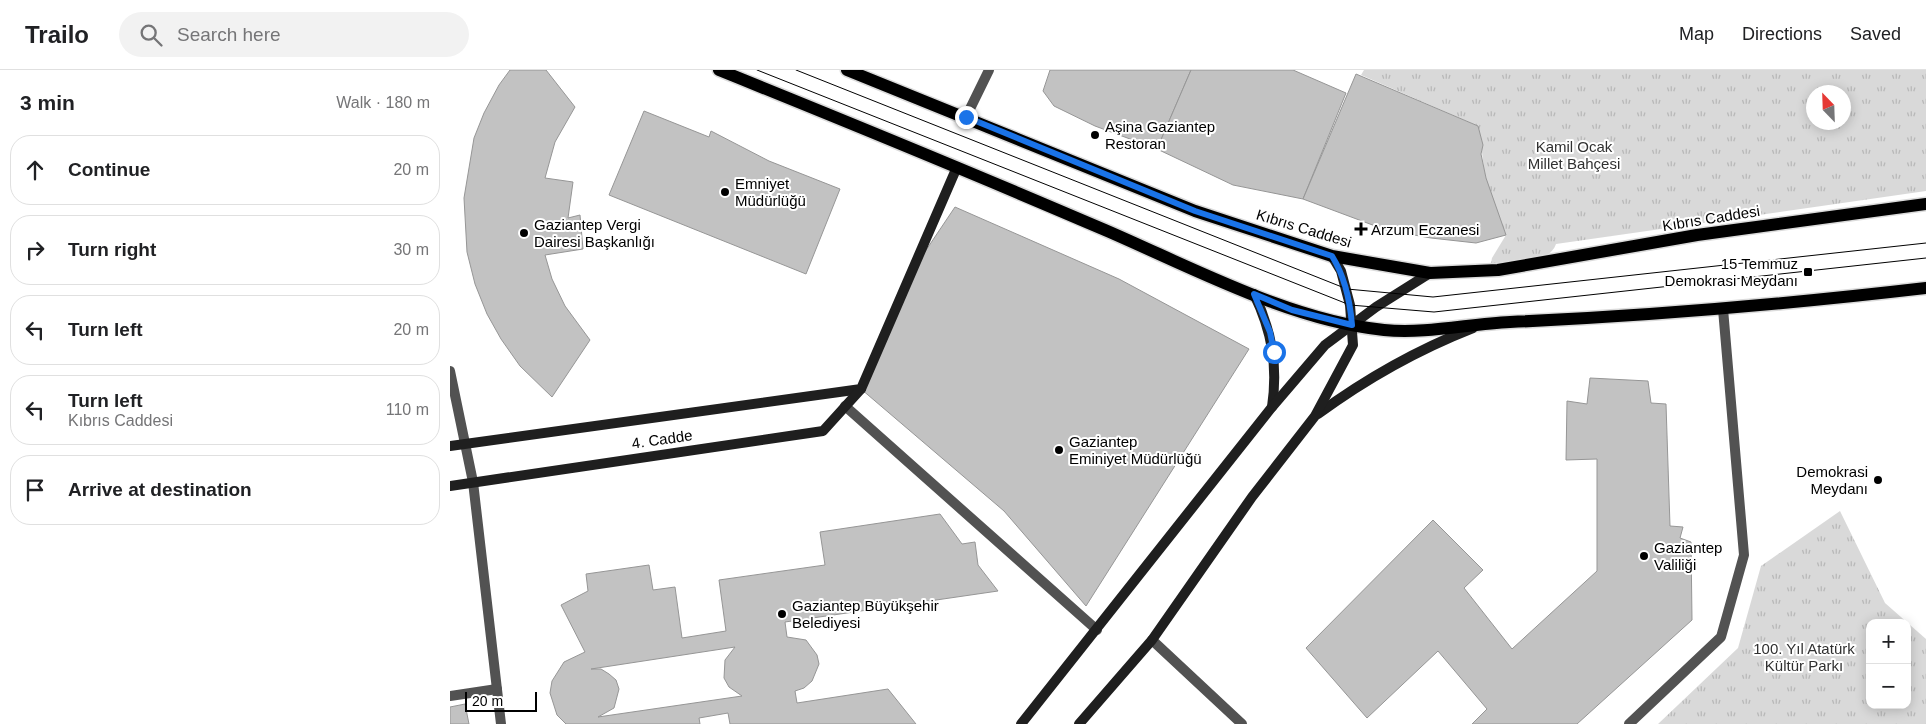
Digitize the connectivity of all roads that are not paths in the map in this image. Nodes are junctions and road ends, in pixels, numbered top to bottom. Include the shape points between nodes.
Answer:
1 (719, 70) edge
2 (847, 70) edge
3 (989, 70) edge
4 (966, 117) junction
5 (957, 167) junction
6 (1926, 204) edge
7 (1332, 256) junction
8 (1430, 273) junction
9 (1926, 288) edge
10 (1254, 294) junction
11 (1723, 309) junction
12 (1487, 323) junction
13 (1352, 325) junction
14 (450, 371) edge
15 (861, 388) junction
16 (845, 406) junction
17 (1272, 406) junction
18 (1315, 416) junction
19 (464, 444) junction
20 (450, 446) edge
21 (473, 482) junction
22 (450, 486) edge
23 (1097, 630) junction
24 (1152, 640) junction
25 (497, 689) junction
26 (450, 696) edge
27 (501, 724) edge
28 (1021, 724) edge
29 (1079, 724) edge
30 (1242, 724) edge
31 (1629, 724) edge

1 - 5 main road
2 - 4 main road, Kıbrıs Caddesi
3 - 4 street
4 - 7 main road, Kıbrıs Caddesi via 1195,211
5 - 10 main road
5 - 15 main road, 4. Cadde
6 - 8 main road, Kıbrıs Caddesi via 1697,236 1498,270
7 - 8 main road, Kıbrıs Caddesi
7 - 13 main road via 1341,271
8 - 13 main road
9 - 11 main road
10 - 13 main road via 1292,310
10 - 17 main road via 1270,332 1274,352
11 - 12 main road
11 - 31 street via 1744,556 1721,637
12 - 13 main road via 1414,331
12 - 18 main road via 1414,353
13 - 17 main road via 1325,345
13 - 18 main road via 1353,345
14 - 19 street
15 - 16 main road, 4. Cadde
15 - 19 main road
16 - 21 main road, 4. Cadde via 823,431
16 - 23 street
17 - 23 main road
18 - 24 main road via 1252,497
19 - 20 main road
19 - 21 street
21 - 22 main road, 4. Cadde
21 - 25 street
23 - 28 main road
24 - 29 main road
24 - 30 street
25 - 26 street
25 - 27 street

